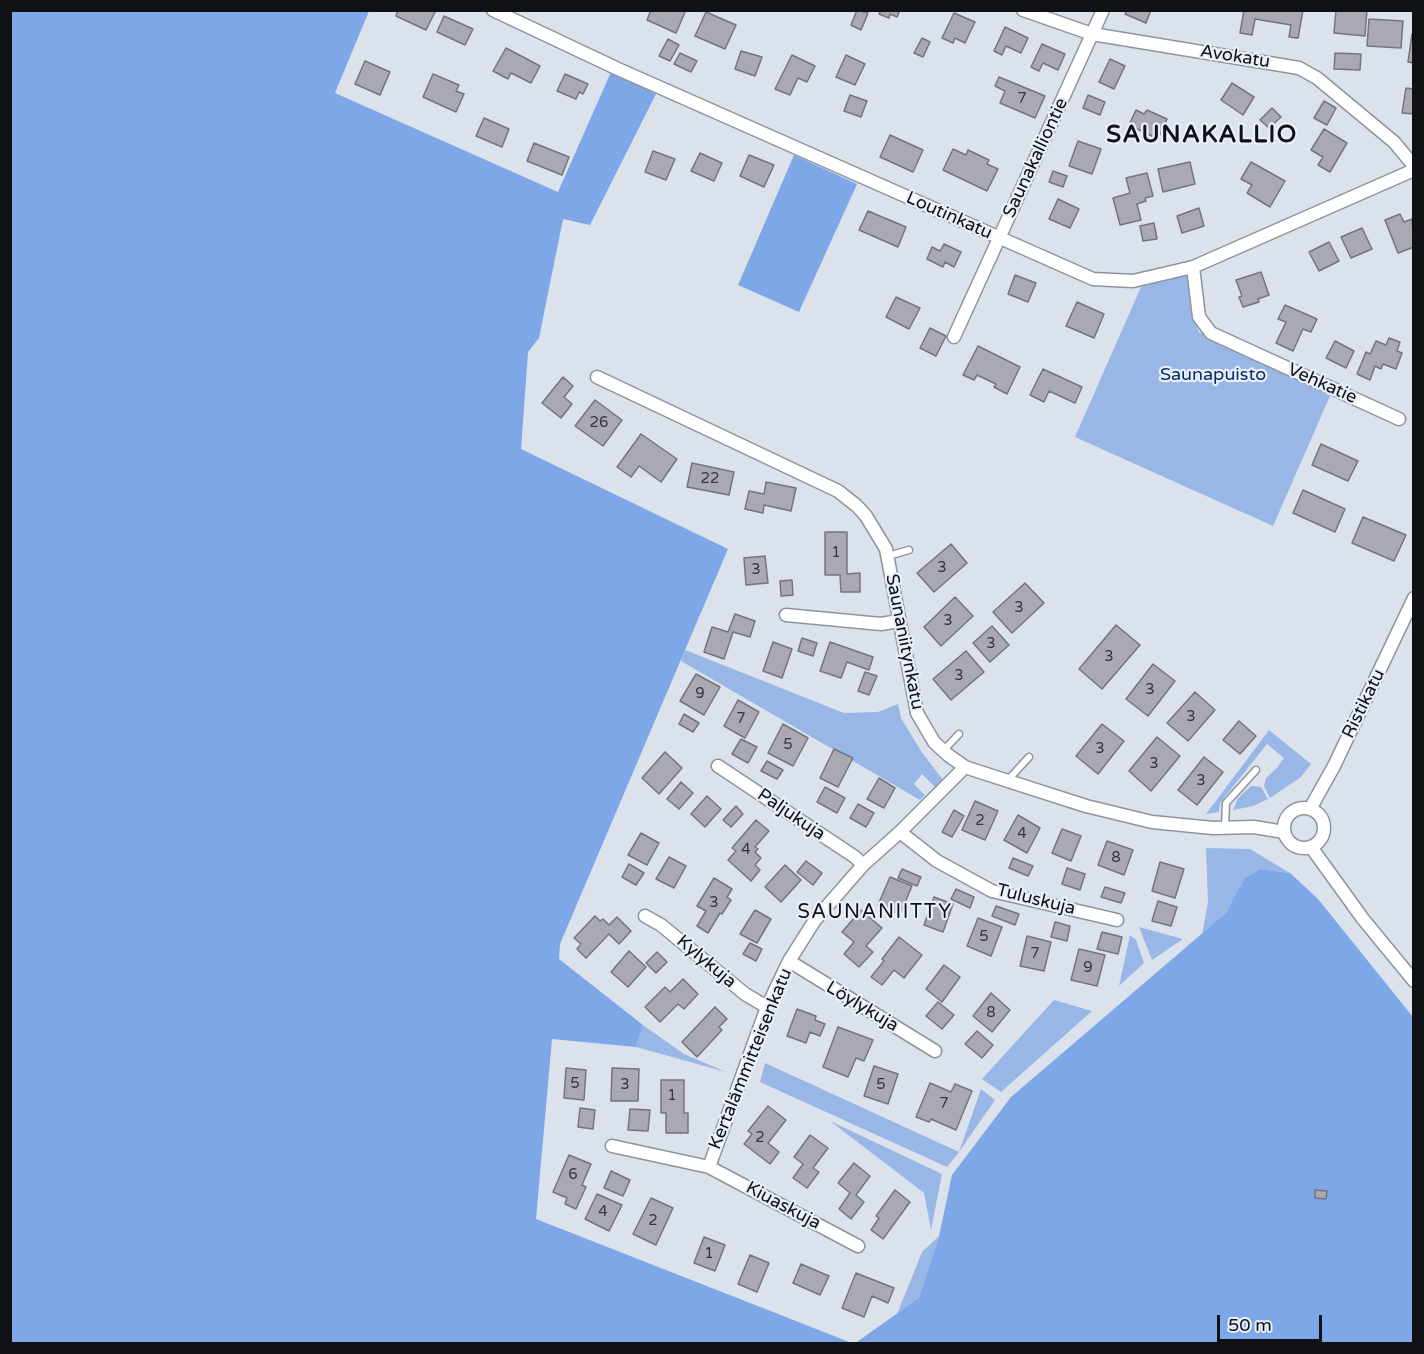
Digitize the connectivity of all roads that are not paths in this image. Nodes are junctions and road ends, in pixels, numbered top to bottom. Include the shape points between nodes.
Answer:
1 (493, 10) edge
2 (1023, 10) edge
3 (1103, 10) edge
4 (519, 16) edge
5 (1092, 34) junction
6 (1413, 168) edge
7 (999, 239) junction
8 (1193, 267) junction
9 (954, 337) dead end
10 (597, 377) dead end
11 (1399, 418) dead end
12 (909, 550) dead end
13 (887, 556) junction
14 (1413, 597) edge
15 (786, 615) dead end
16 (899, 621) junction
17 (959, 734) dead end
18 (943, 751) junction
19 (1029, 757) dead end
20 (718, 766) dead end
21 (965, 767) junction
22 (1256, 770) dead end
23 (1008, 780) junction
24 (1310, 809) junction
25 (1225, 827) junction
26 (900, 831) junction
27 (1284, 832) junction
28 (1311, 847) junction
29 (863, 865) junction
30 (645, 916) dead end
31 (1117, 920) dead end
32 (789, 962) junction
33 (1413, 981) edge
34 (767, 1007) junction
35 (935, 1051) dead end
36 (612, 1146) dead end
37 (709, 1167) junction
38 (858, 1246) dead end

1 - 4 street, Loutinkatu
2 - 5 street, Avokatu
3 - 5 street, Saunakalliontie
4 - 7 street, Loutinkatu via 618,69
5 - 6 street, Avokatu via 1299,68 1317,78 1394,142
5 - 7 street, Saunakalliontie
6 - 8 street, Loutinkatu
7 - 8 street, Loutinkatu via 1093,279 1133,281
7 - 9 street, Saunakalliontie
8 - 11 street, Vehkatie via 1200,317 1211,333
10 - 13 street, Saunaniitynkatu via 838,491 866,516
12 - 13 lane
13 - 16 street, Saunaniitynkatu
14 - 24 street, Ristikatu
15 - 16 street via 881,624
16 - 18 street, Saunaniitynkatu via 916,713
17 - 18 lane
18 - 21 street, Saunaniitynkatu
19 - 23 lane
20 - 29 street, Paljukuja
21 - 23 street, Saunaniitynkatu
21 - 26 street, Kertalämmitteisenkatu
22 - 25 lane via 1226,803
23 - 25 street, Saunaniitynkatu via 1086,806 1152,822
24 - 27 street via 1293,811
24 - 28 street via 1320,817 1324,828 1319,841
25 - 27 street, Saunaniitynkatu
26 - 29 street, Kertalämmitteisenkatu
26 - 31 street, Tuluskuja via 937,861 992,891
27 - 28 street via 1292,844
28 - 33 street
29 - 32 street, Kertalämmitteisenkatu via 815,920
30 - 34 street, Kylykuja
32 - 34 street, Kertalämmitteisenkatu
32 - 35 street, Löylykuja
34 - 37 street, Kertalämmitteisenkatu
36 - 37 street, Kiuaskuja
37 - 38 street, Kiuaskuja

